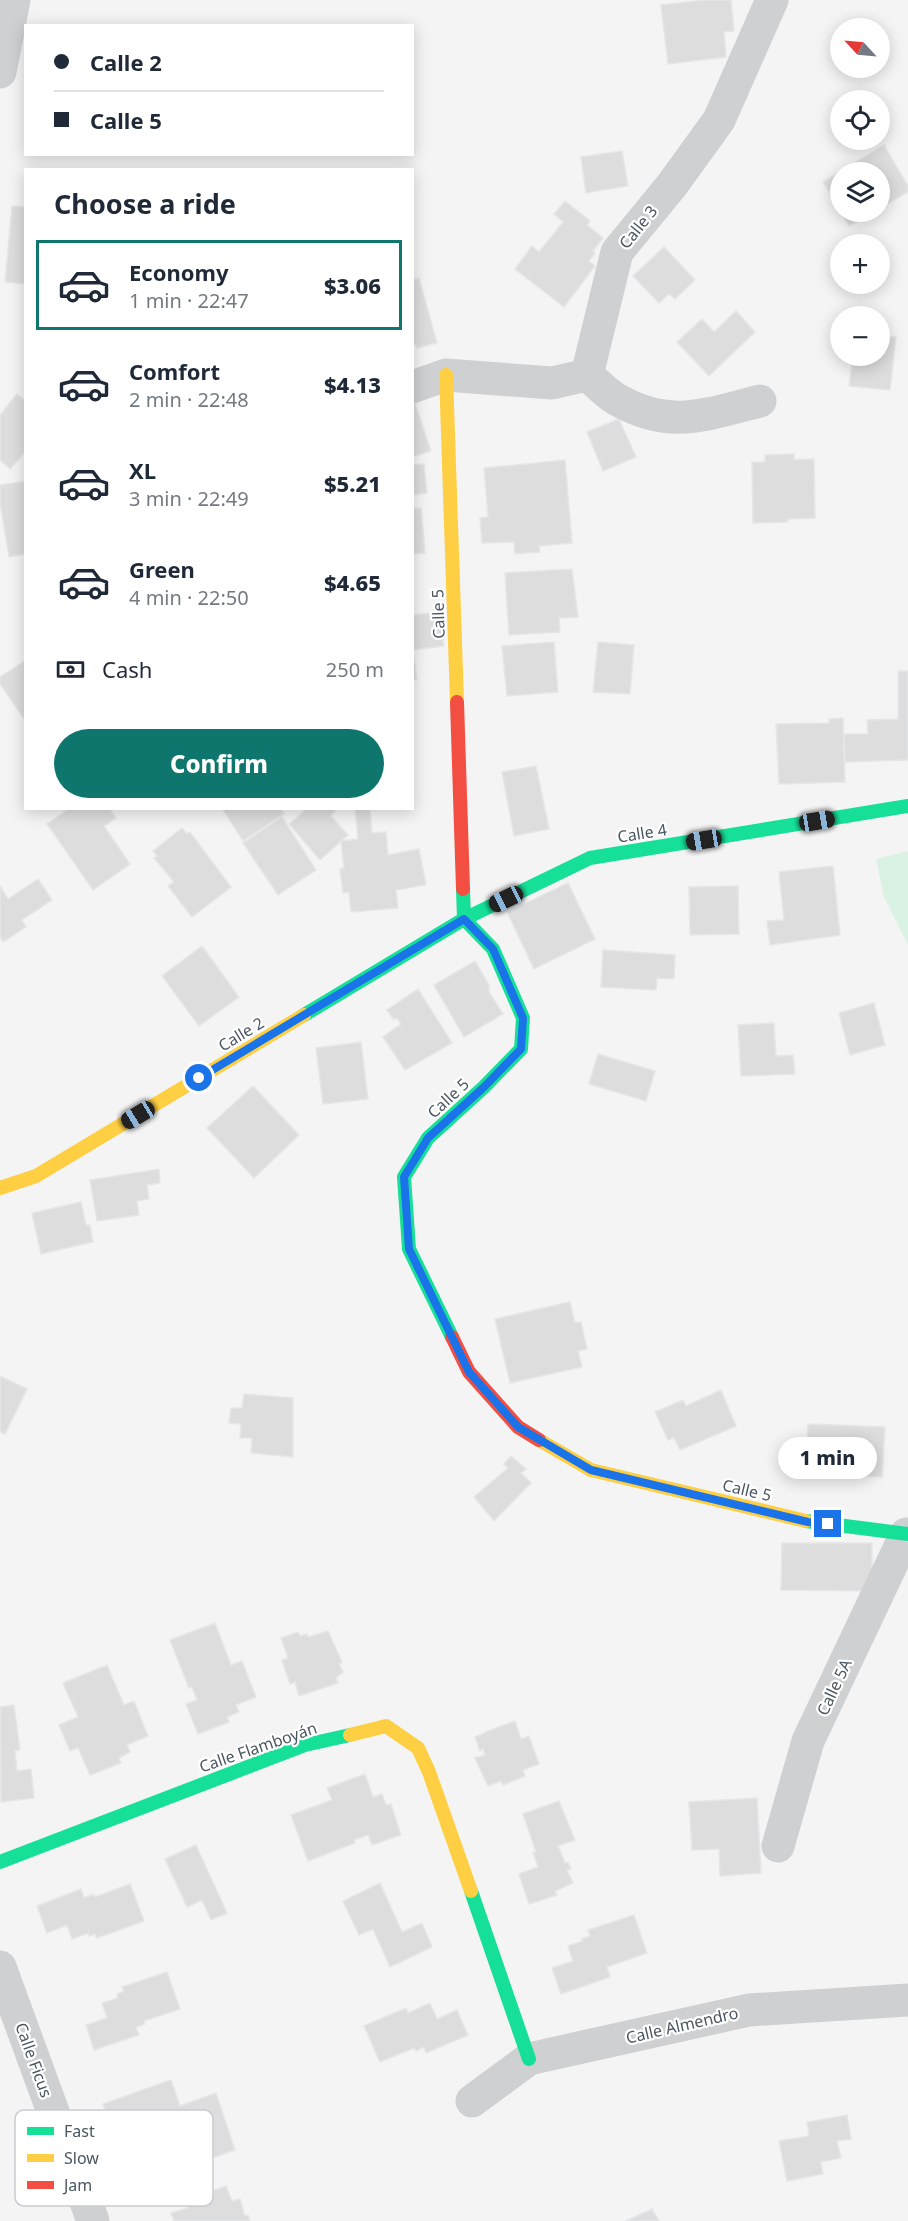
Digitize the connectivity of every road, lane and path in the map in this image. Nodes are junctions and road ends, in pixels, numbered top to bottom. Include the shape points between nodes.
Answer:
1 (14, 0) edge
2 (772, 0) edge
3 (0, 72) edge
4 (446, 375) junction
5 (588, 375) junction
6 (414, 386) edge
7 (760, 401) dead end
8 (908, 806) edge
9 (464, 919) junction
10 (0, 1188) edge
11 (907, 1534) edge
12 (778, 1846) dead end
13 (0, 1862) edge
14 (0, 1967) edge
15 (908, 2000) edge
16 (530, 2059) junction
17 (472, 2102) dead end
18 (52, 2110) edge
19 (88, 2206) edge
20 (93, 2221) edge

1 - 3 street
2 - 5 street, Calle 3 via 718,120 617,252
4 - 5 street via 552,383
4 - 6 street
4 - 9 street, Calle 5
5 - 7 street via 615,398 656,417 684,418
8 - 9 street, Calle 4 via 590,858
9 - 10 street, Calle 2 via 36,1176
9 - 11 street, Calle 5 via 493,949 523,1018 521,1049 428,1138 404,1177 409,1249 469,1372 518,1427 591,1470 808,1522
11 - 12 street, Calle 5A via 808,1741
13 - 16 street, Calle Flamboyán via 304,1745 386,1726 418,1748 429,1772
14 - 18 street, Calle Ficus
15 - 16 street, Calle Almendro via 748,2010
16 - 17 street, Calle Almendro
19 - 20 street, Calle Ficus

